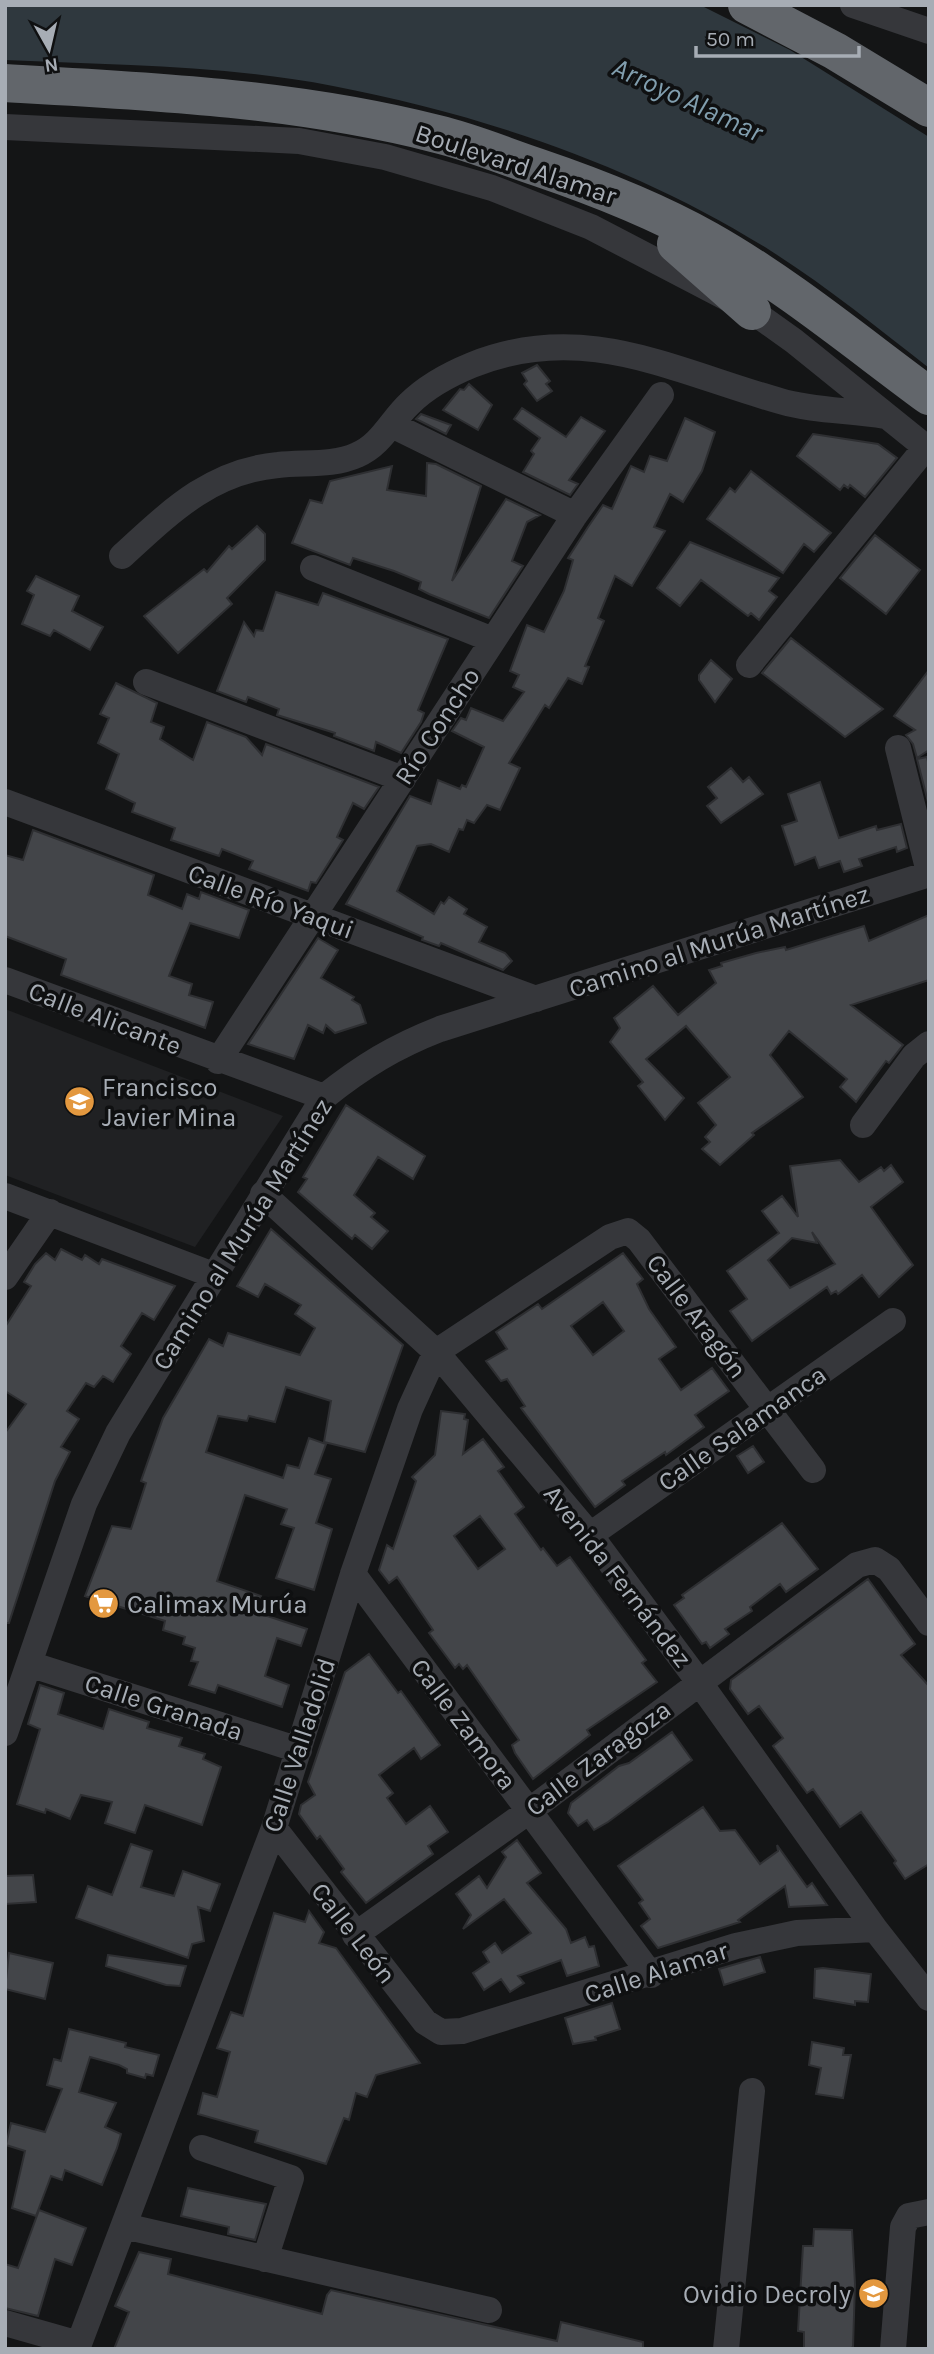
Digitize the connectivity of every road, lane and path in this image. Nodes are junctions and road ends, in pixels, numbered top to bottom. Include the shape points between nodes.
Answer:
1 (747, 5) edge
2 (853, 5) edge
3 (929, 31) edge
4 (5, 83) edge
5 (929, 108) edge
6 (5, 127) edge
7 (594, 186) junction
8 (752, 311) junction
9 (662, 395) dead end
10 (929, 396) edge
11 (892, 418) junction
12 (393, 425) junction
13 (927, 449) edge
14 (575, 515) junction
15 (122, 556) dead end
16 (313, 568) dead end
17 (493, 640) junction
18 (749, 665) dead end
19 (146, 682) dead end
20 (898, 748) dead end
21 (403, 779) junction
22 (5, 802) edge
23 (929, 873) edge
24 (310, 916) junction
25 (5, 980) edge
26 (536, 999) junction
27 (929, 1044) edge
28 (218, 1061) junction
29 (324, 1097) junction
30 (863, 1125) dead end
31 (262, 1194) junction
32 (5, 1196) edge
33 (50, 1212) junction
34 (213, 1275) junction
35 (5, 1277) edge
36 (893, 1321) dead end
37 (436, 1352) junction
38 (767, 1409) junction
39 (813, 1470) dead end
40 (590, 1535) junction
41 (353, 1574) junction
42 (929, 1623) edge
43 (29, 1664) junction
44 (699, 1682) junction
45 (5, 1733) edge
46 (299, 1750) junction
47 (529, 1811) junction
48 (274, 1828) junction
49 (875, 1929) junction
50 (355, 1935) junction
51 (650, 1975) junction
52 (929, 1998) edge
53 (440, 2032) joint
54 (752, 2091) dead end
55 (202, 2148) dead end
56 (929, 2212) edge
57 (124, 2226) junction
58 (265, 2259) junction
59 (489, 2310) dead end
60 (5, 2323) edge
61 (78, 2346) edge
62 (726, 2349) edge
63 (893, 2349) edge

1 - 5 highway
2 - 3 street
4 - 7 highway, Boulevard Alamar via 282,104 437,134
6 - 8 street via 299,141 385,157 492,188 592,227
7 - 8 highway via 696,260
7 - 10 highway, Boulevard Alamar via 710,241
8 - 11 street
9 - 14 street, Río Concho
11 - 12 street via 782,402 681,367 553,346 520,349 432,385 408,404
11 - 13 street
12 - 14 street
12 - 15 street via 356,456 240,471 208,484
13 - 18 street
14 - 17 street, Río Concho
16 - 17 street
17 - 21 street, Río Concho
19 - 21 street
20 - 23 street
21 - 24 street, Río Concho
22 - 24 street, Calle Río Yaqui
23 - 26 street, Camino al Murúa Martínez
24 - 26 street, Calle Río Yaqui
24 - 28 street, Río Concho
25 - 28 street, Calle Alicante
26 - 29 street, Camino al Murúa Martínez via 398,1045 366,1063
27 - 30 street via 914,1056
28 - 29 street, Calle Alicante
29 - 31 street, Camino al Murúa Martínez
31 - 34 street, Camino al Murúa Martínez
31 - 37 street, Avenida Fernández
32 - 33 street
33 - 34 street
33 - 35 street
34 - 43 street, Camino al Murúa Martínez via 118,1433 84,1504
36 - 38 street, Calle Salamanca
37 - 38 street, Calle Aragón via 610,1237 628,1231
37 - 40 street, Avenida Fernández
37 - 41 street, Calle Valladolid
38 - 39 street, Calle Aragón
38 - 40 street, Calle Salamanca
40 - 44 street, Avenida Fernández
41 - 46 street, Calle Valladolid
41 - 47 street, Calle Zamora
42 - 44 street, Calle Zaragoza via 889,1569 875,1560 857,1565
43 - 45 street, Camino al Murúa Martínez
43 - 46 street, Calle Granada
44 - 47 street, Calle Zaragoza
44 - 49 street, Avenida Fernández
46 - 48 street, Calle Valladolid
47 - 50 street, Calle Zaragoza
47 - 51 street, Calle Zamora
48 - 50 street, Calle León
48 - 57 street, Calle Valladolid
49 - 51 street, Calle Alamar via 797,1933 736,1946
49 - 52 street, Avenida Fernández
50 - 53 street, Calle León via 425,2022
51 - 53 street, Calle Alamar via 462,2031
54 - 62 street
55 - 58 street via 291,2178
56 - 63 street via 909,2216 903,2227
57 - 58 street
57 - 61 street, Calle Valladolid
58 - 59 street
60 - 61 street

